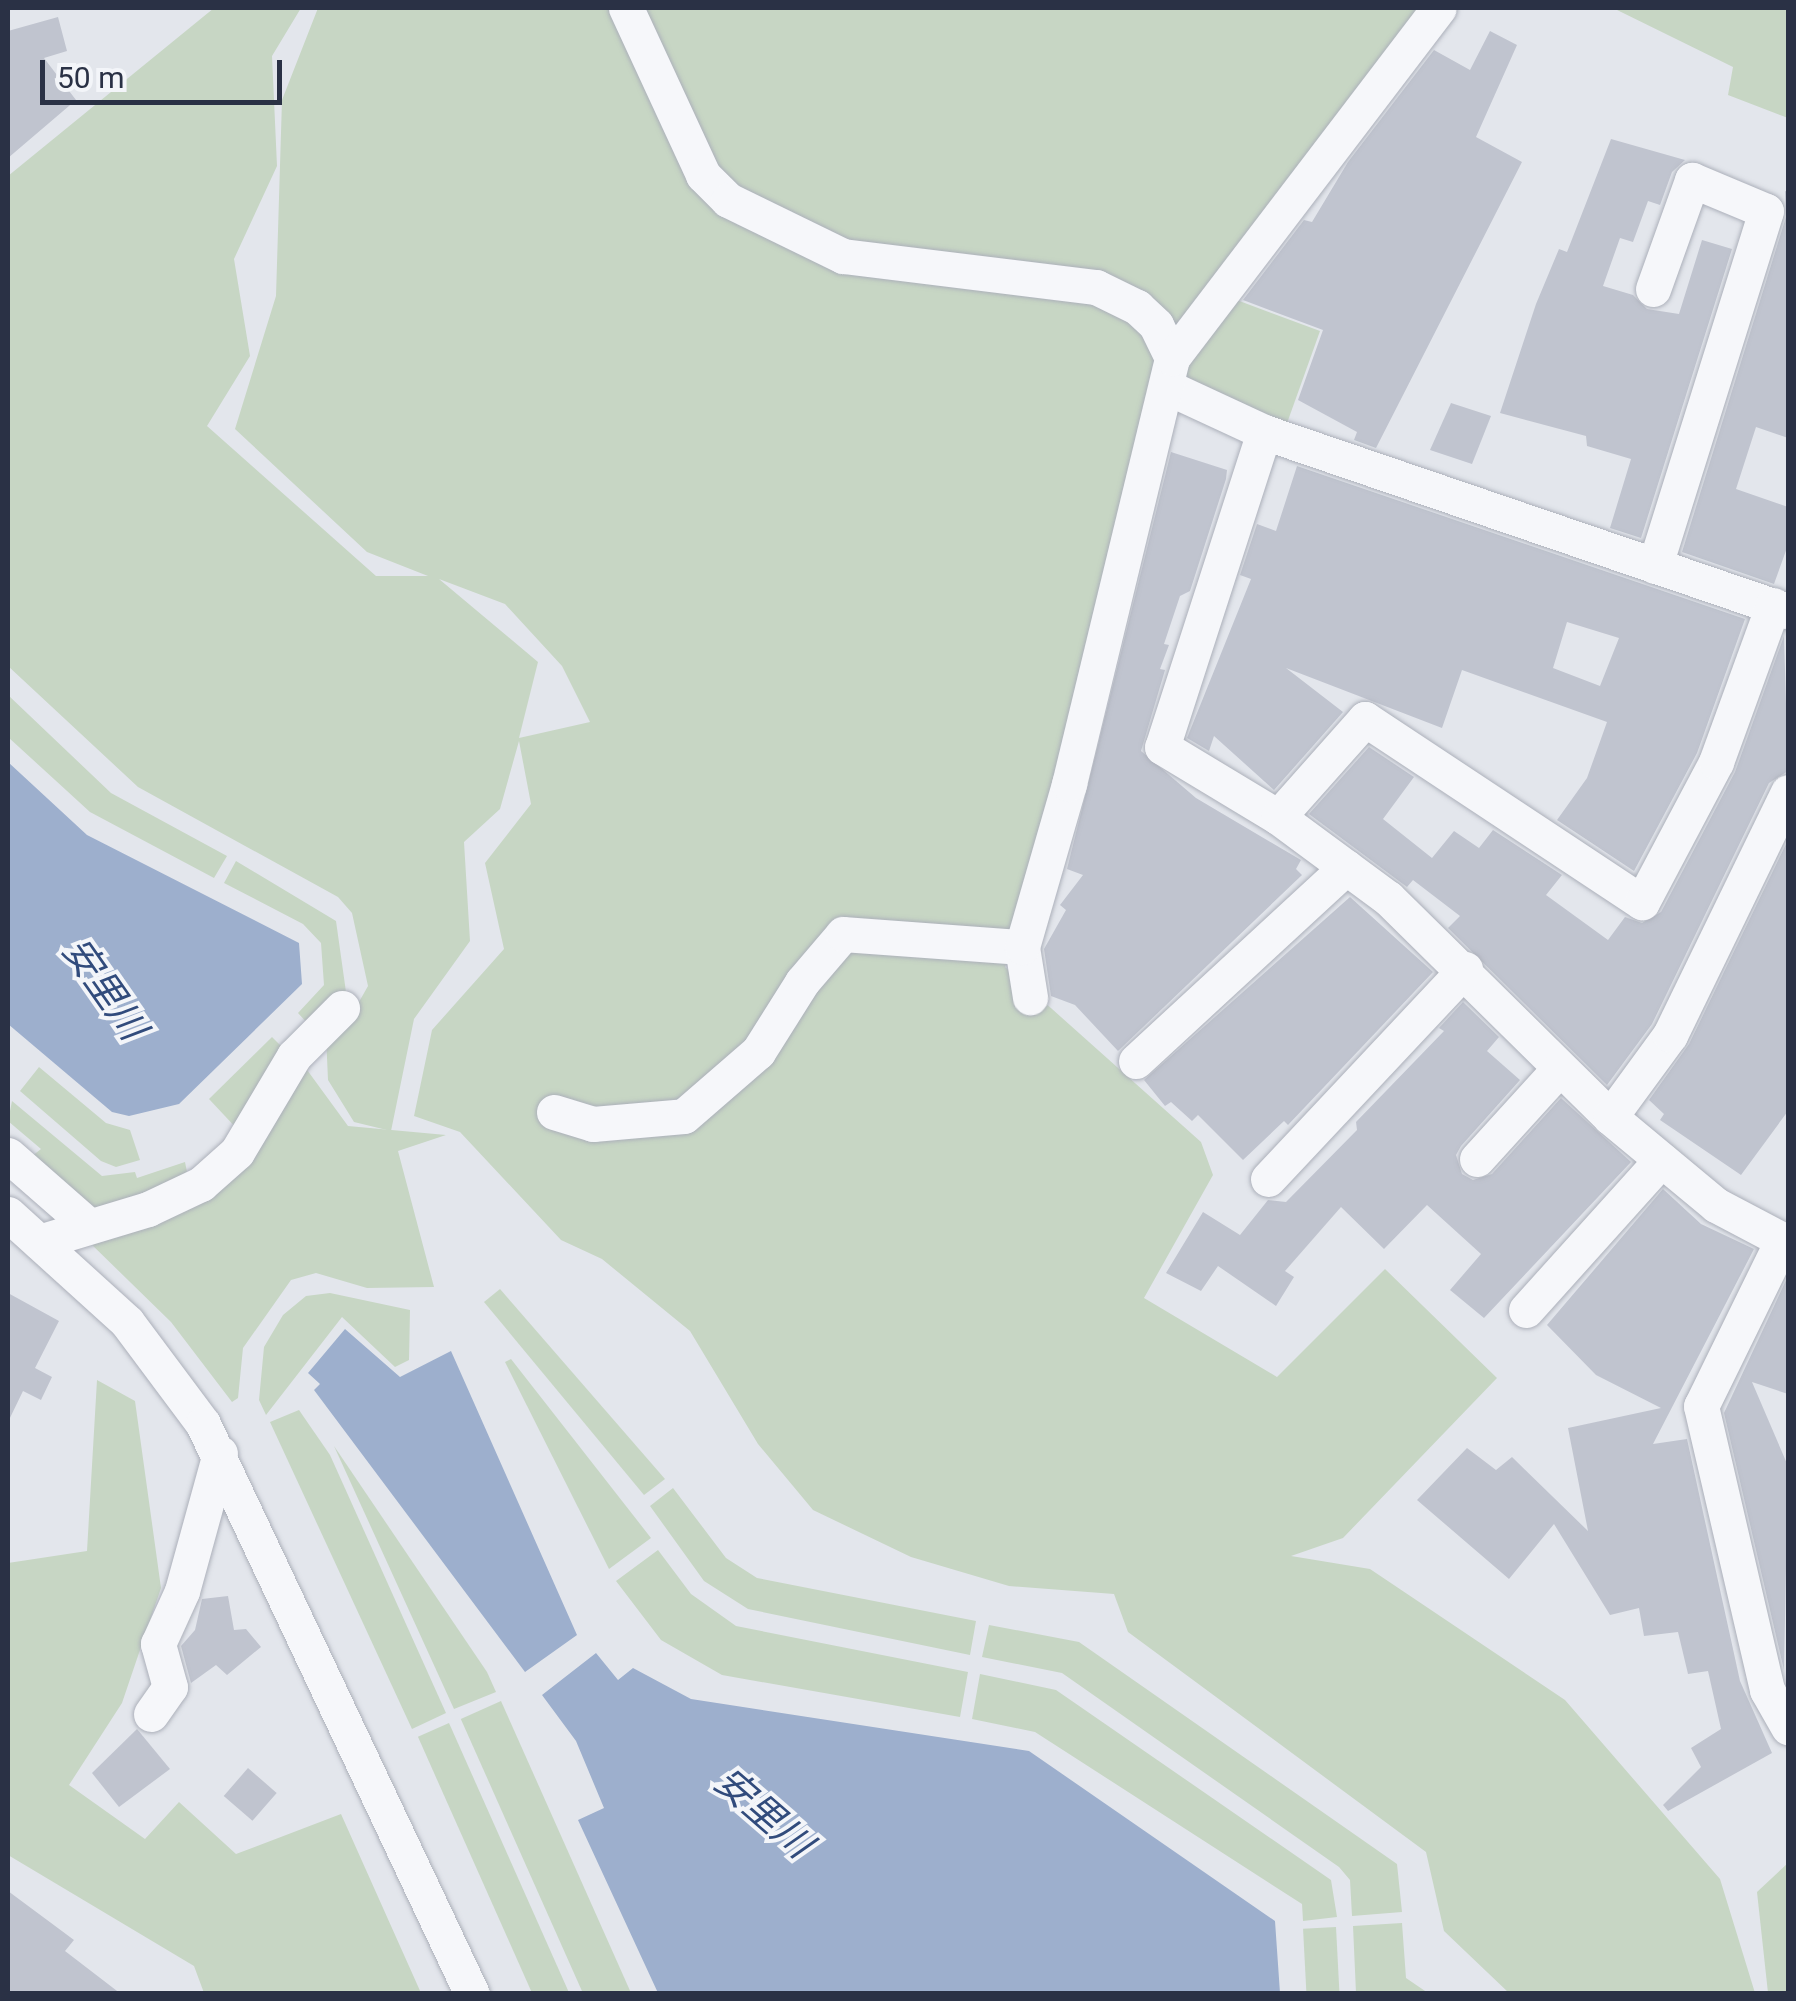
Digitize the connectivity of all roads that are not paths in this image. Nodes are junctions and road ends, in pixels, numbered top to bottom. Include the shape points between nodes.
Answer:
1 (626, 8) edge
2 (1440, 8) edge
3 (1653, 288) dead end
4 (1169, 373) junction
5 (1264, 432) junction
6 (1656, 566) junction
7 (1780, 608) edge
8 (1788, 792) edge
9 (1278, 817) junction
10 (1346, 867) junction
11 (1022, 946) junction
12 (1465, 969) junction
13 (1030, 997) dead end
14 (342, 1008) dead end
15 (1136, 1062) dead end
16 (1559, 1069) junction
17 (554, 1112) dead end
18 (1610, 1117) junction
19 (8, 1155) edge
20 (1477, 1159) dead end
21 (1661, 1160) junction
22 (1268, 1179) dead end
23 (8, 1214) edge
24 (90, 1226) junction
25 (40, 1242) junction
26 (1785, 1242) edge
27 (1526, 1310) dead end
28 (220, 1453) junction
29 (151, 1714) dead end
30 (1788, 1727) edge
31 (472, 1994) edge

1 - 4 street via 703,176 728,200 843,256 1096,287 1156,325
2 - 4 street
3 - 6 street via 1692,180 1766,210
4 - 5 street
4 - 11 street
5 - 6 street
5 - 9 street via 1162,746
6 - 7 street
7 - 9 street via 1716,762 1642,902 1365,719
8 - 18 street via 1670,1035
9 - 10 street
10 - 12 street
10 - 15 street
11 - 13 street
11 - 17 street via 842,934 758,1052 684,1116 593,1124
12 - 16 street
12 - 22 street
14 - 24 street via 294,1056 237,1152 201,1184
16 - 18 street
16 - 20 street
18 - 21 street
19 - 24 street
21 - 26 street via 1716,1206
21 - 27 street
23 - 25 street
24 - 25 street
25 - 28 street via 127,1322
26 - 30 street via 1701,1406 1767,1690
28 - 29 street via 182,1592 158,1644 170,1687
28 - 31 street

